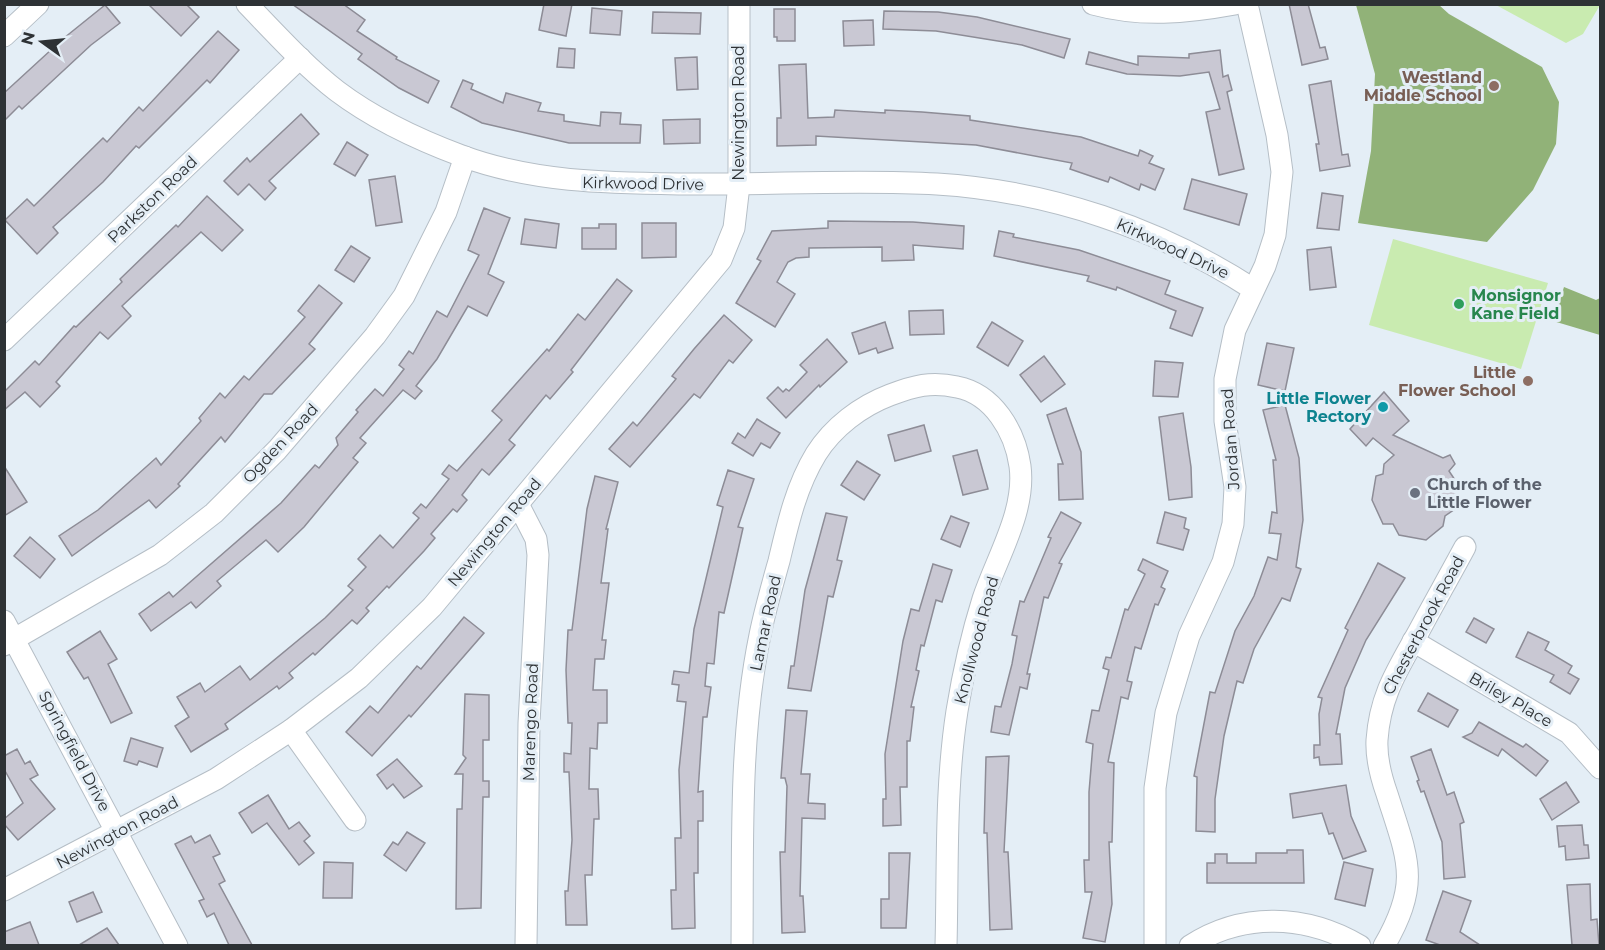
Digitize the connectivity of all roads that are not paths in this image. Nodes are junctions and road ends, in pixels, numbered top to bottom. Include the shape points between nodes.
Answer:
1 (38, 4) edge
2 (247, 4) edge
3 (739, 4) edge
4 (1093, 4) edge
5 (1235, 4) edge
6 (1247, 4) edge
7 (4, 36) edge
8 (300, 58) junction
9 (465, 157) junction
10 (739, 185) junction
11 (1253, 289) junction
12 (4, 340) edge
13 (939, 383) joint
14 (518, 504) junction
15 (1465, 547) dead end
16 (4, 621) edge
17 (1413, 641) junction
18 (10, 642) edge
19 (291, 730) junction
20 (1600, 768) edge
21 (355, 820) dead end
22 (118, 833) junction
23 (4, 890) edge
24 (177, 945) edge
25 (526, 945) edge
26 (742, 945) edge
27 (946, 945) edge
28 (1155, 945) edge
29 (1190, 945) edge
30 (1360, 945) edge
31 (1384, 945) edge

1 - 7 street
2 - 8 street, Kirkwood Drive
3 - 10 street, Newington Road
4 - 5 street via 1146,14 1191,12
6 - 11 street, Jordan Road via 1282,172 1275,235
8 - 9 street, Kirkwood Drive via 338,91 378,117
8 - 12 street, Parkston Road
9 - 10 street, Kirkwood Drive via 520,172 581,182
9 - 18 street, Ogden Road via 446,212 404,296 375,336 277,450 214,513 160,555
10 - 11 street, Kirkwood Drive via 938,184 1045,199 1140,229
10 - 14 street, Newington Road via 734,228 721,260
11 - 28 street, Jordan Road via 1235,330 1225,379 1225,421 1235,487 1233,524 1222,562 1189,636 1166,713 1158,766
13 - 26 street, Lamar Road via 920,384 873,402 852,415 818,450 797,489 760,636 749,708 743,781
13 - 27 street, Knollwood Road via 970,390 996,409 1011,434 1020,466 1020,498 982,602 957,710 949,790
14 - 19 street, Newington Road via 405,634 359,678
14 - 25 street, Marengo Road via 536,539 538,555 529,723
15 - 17 street, Chesterbrook Road
16 - 18 street, Springfield Drive
17 - 20 street, Briley Place via 1569,733
17 - 31 street, Chesterbrook Road via 1389,683 1377,742 1379,772 1409,872 1400,918
18 - 22 street, Springfield Drive
19 - 21 street
19 - 22 street, Newington Road via 216,779
22 - 23 street, Newington Road
22 - 24 street, Springfield Drive
29 - 30 street via 1207,934 1239,923 1284,921 1316,925

